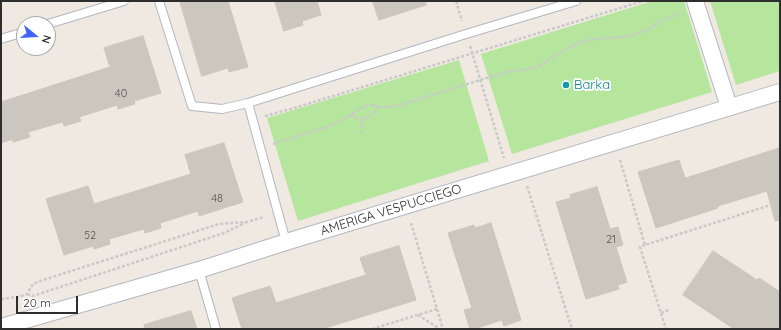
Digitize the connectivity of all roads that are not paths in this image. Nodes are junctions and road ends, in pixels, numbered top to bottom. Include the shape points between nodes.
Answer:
1 (124, 1) edge
2 (159, 1) edge
3 (576, 1) edge
4 (696, 4) edge
5 (56, 22) edge
6 (16, 34) edge
7 (1, 39) edge
8 (780, 92) edge
9 (248, 103) junction
10 (729, 107) junction
11 (286, 242) junction
12 (199, 270) junction
13 (1, 326) edge
14 (216, 329) edge

1 - 5 lane
2 - 9 lane via 192,106 222,109
3 - 9 lane
4 - 10 street
6 - 7 lane
8 - 10 street, AMERIGA VESPUCCIEGO
9 - 11 lane
10 - 11 street, AMERIGA VESPUCCIEGO
11 - 12 street, AMERIGA VESPUCCIEGO
12 - 13 street, AMERIGA VESPUCCIEGO
12 - 14 lane

